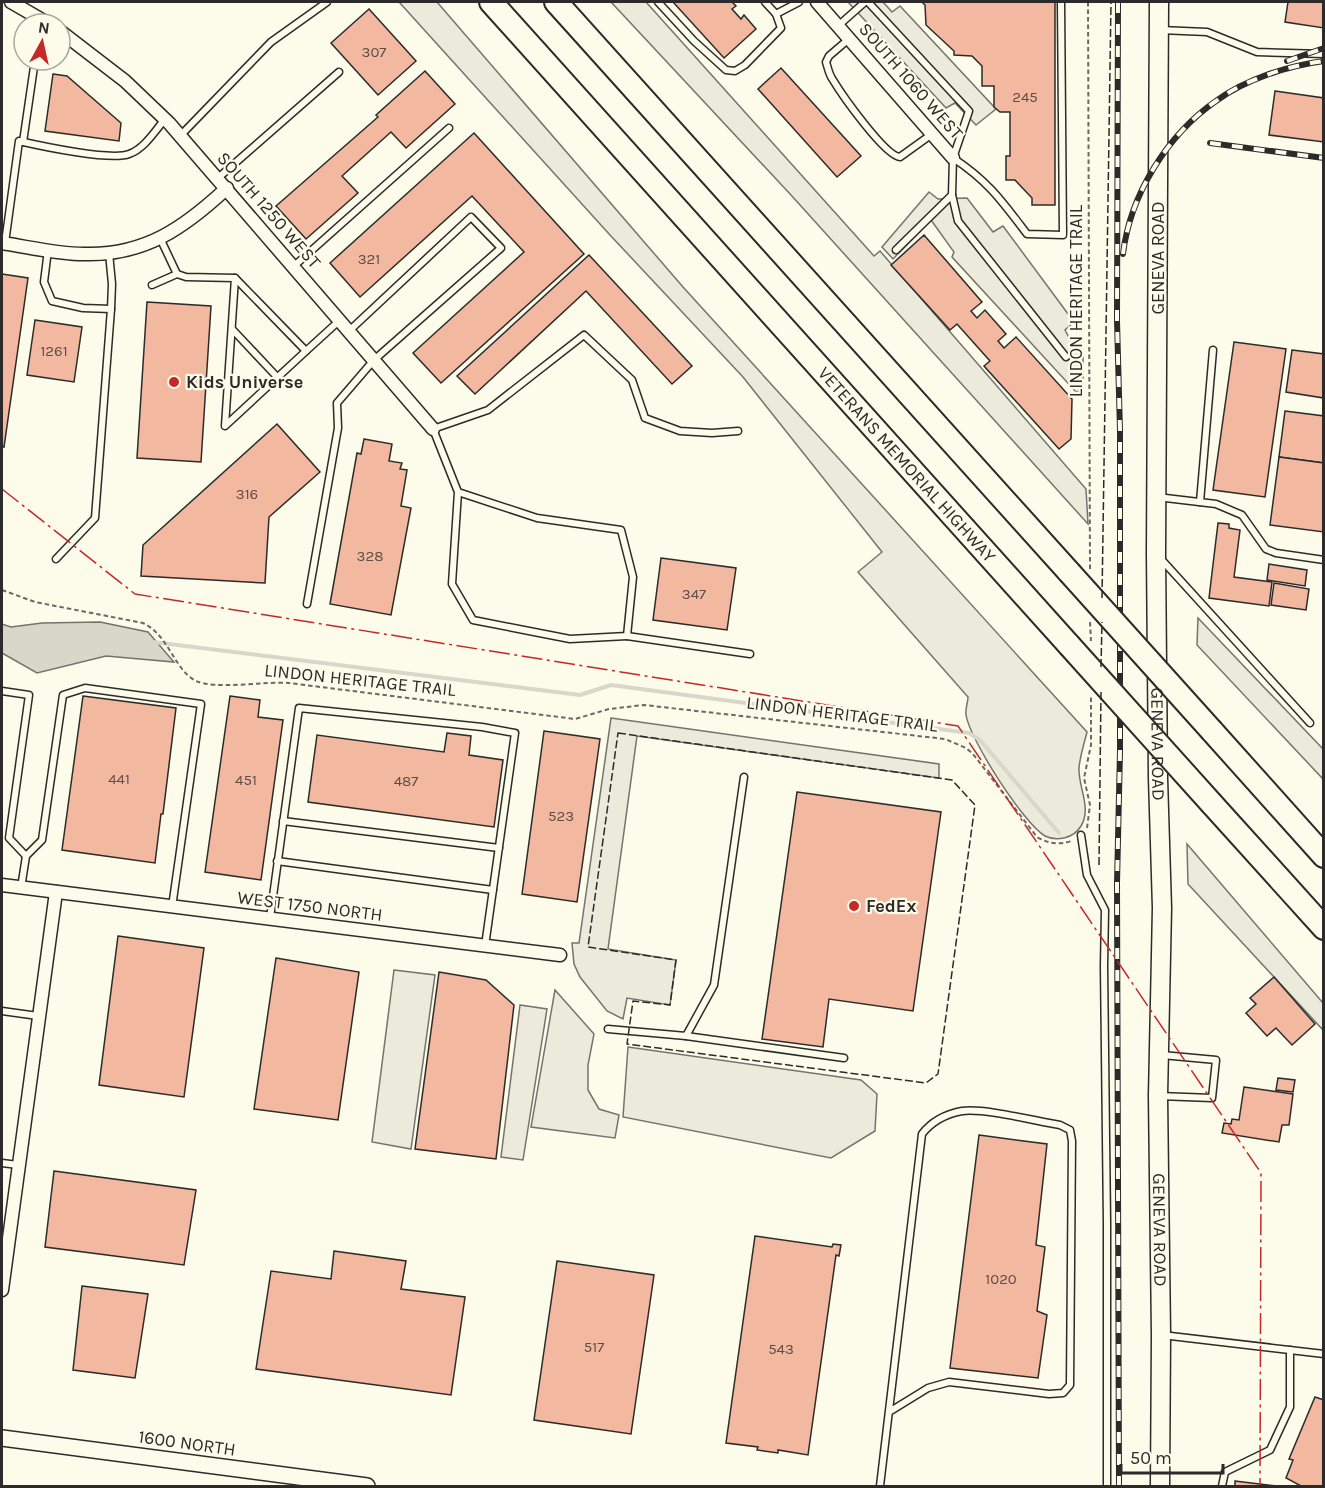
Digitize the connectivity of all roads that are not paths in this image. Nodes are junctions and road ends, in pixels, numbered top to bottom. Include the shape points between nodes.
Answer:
1 (11, 2) edge
2 (327, 2) edge
3 (490, 2) edge
4 (556, 2) edge
5 (658, 2) edge
6 (765, 2) edge
7 (799, 2) edge
8 (817, 2) edge
9 (866, 2) edge
10 (1061, 2) edge
11 (1159, 2) edge
12 (27, 12) edge
13 (776, 14) junction
14 (839, 25) junction
15 (1159, 30) junction
16 (850, 38) junction
17 (72, 40) edge
18 (1323, 54) edge
19 (33, 72) edge
20 (339, 72) dead end
21 (165, 119) junction
22 (449, 128) dead end
23 (932, 133) junction
24 (180, 136) junction
25 (23, 142) junction
26 (953, 158) junction
27 (218, 178) junction
28 (227, 188) junction
29 (952, 195) junction
30 (160, 238) junction
31 (3, 243) edge
32 (48, 250) junction
33 (896, 250) dead end
34 (109, 253) junction
35 (294, 266) junction
36 (177, 274) junction
37 (235, 278) junction
38 (152, 285) dead end
39 (111, 309) junction
40 (340, 320) junction
41 (232, 329) junction
42 (350, 331) junction
43 (1213, 350) dead end
44 (306, 351) junction
45 (1066, 357) dead end
46 (374, 360) junction
47 (278, 378) junction
48 (433, 429) junction
49 (738, 431) dead end
50 (458, 492) junction
51 (1157, 497) junction
52 (1200, 502) junction
53 (1156, 553) junction
54 (56, 559) dead end
55 (1323, 560) edge
56 (307, 604) dead end
57 (627, 636) junction
58 (750, 654) dead end
59 (2, 691) edge
60 (1310, 723) dead end
61 (744, 777) dead end
62 (283, 821) junction
63 (1081, 835) road end
64 (2, 837) edge
65 (9, 838) junction
66 (499, 848) junction
67 (1323, 855) edge
68 (26, 856) junction
69 (278, 861) junction
70 (2, 885) edge
71 (21, 889) junction
72 (493, 890) junction
73 (56, 892) junction
74 (172, 907) junction
75 (270, 919) junction
76 (1323, 928) edge
77 (485, 946) junction
78 (560, 955) dead end
79 (2, 1011) edge
80 (38, 1016) junction
81 (608, 1029) dead end
82 (686, 1036) junction
83 (1159, 1054) junction
84 (844, 1058) dead end
85 (1158, 1096) junction
86 (2, 1163) edge
87 (18, 1164) junction
88 (2, 1290) edge
89 (1161, 1335) junction
90 (1290, 1350) junction
91 (1323, 1354) edge
92 (889, 1412) junction
93 (2, 1438) edge
94 (367, 1486) edge
95 (880, 1486) edge
96 (1107, 1486) edge
97 (1160, 1486) edge
98 (1222, 1486) edge

1 - 12 street
2 - 24 lane via 271,42
3 - 76 highway, VETERANS MEMORIAL HIGHWAY, bridge via 1080,647
4 - 67 highway, bridge via 1079,574
5 - 13 lane via 726,70 745,65 781,27
6 - 13 lane
7 - 13 lane
8 - 14 street, SOUTH 1060 WEST
9 - 14 lane
9 - 26 lane via 969,111
10 - 26 lane via 1063,235 1027,234 997,194
11 - 15 main road, GENEVA ROAD
14 - 16 street, SOUTH 1060 WEST
15 - 18 lane via 1207,32 1257,52
15 - 51 main road, GENEVA ROAD
16 - 23 street, SOUTH 1060 WEST
16 - 23 lane via 826,62 833,80 879,142 900,156
17 - 21 street, SOUTH 1250 WEST via 125,81
19 - 25 lane
20 - 27 lane
21 - 24 street, SOUTH 1250 WEST
21 - 25 lane via 140,148 128,155
22 - 35 lane
23 - 26 street, SOUTH 1060 WEST
24 - 27 street, SOUTH 1250 WEST
25 - 31 lane via 19,141
26 - 29 lane
27 - 28 street, SOUTH 1250 WEST
28 - 30 street via 197,216
28 - 35 street, SOUTH 1250 WEST
29 - 33 lane
29 - 45 lane via 958,221
30 - 34 street
30 - 36 lane
31 - 32 street
32 - 34 street
32 - 39 lane via 44,282 52,302
34 - 39 lane
35 - 40 street, SOUTH 1250 WEST
36 - 37 lane
36 - 38 lane
37 - 41 lane
37 - 44 lane
39 - 54 lane via 95,518
40 - 42 street, SOUTH 1250 WEST
40 - 44 lane
41 - 47 lane
41 - 47 lane via 225,426
42 - 46 street, SOUTH 1250 WEST
42 - 46 lane via 471,217 501,248
43 - 52 lane
44 - 47 lane
46 - 48 street, SOUTH 1250 WEST
46 - 56 lane via 337,403 338,428
48 - 49 lane via 488,410 584,334 632,380 645,418 680,431
48 - 50 lane
50 - 57 lane via 537,518 621,530 633,577
50 - 57 lane via 452,584 473,620 570,639
51 - 52 lane
51 - 53 main road, GENEVA ROAD
52 - 55 lane via 1242,514 1266,549
53 - 60 lane
53 - 83 main road, GENEVA ROAD via 1162,908
57 - 58 lane
59 - 65 lane via 28,695
61 - 82 lane via 714,985
62 - 66 lane
62 - 66 lane via 299,708 482,727 515,733
62 - 69 lane
63 - 96 lane via 1087,875 1106,910
64 - 65 lane
65 - 68 lane
66 - 72 lane
68 - 71 lane
68 - 74 lane via 42,840 63,695 85,688 201,704
69 - 72 lane
69 - 75 lane
70 - 71 street, WEST 1750 NORTH
71 - 73 street, WEST 1750 NORTH
72 - 77 lane
73 - 74 street, WEST 1750 NORTH
73 - 80 street
74 - 75 street, WEST 1750 NORTH
75 - 77 street, WEST 1750 NORTH
77 - 78 street, WEST 1750 NORTH
79 - 80 lane
80 - 87 street
81 - 82 lane
82 - 84 lane
83 - 85 main road, GENEVA ROAD
83 - 85 lane via 1216,1060 1212,1098
85 - 89 main road, GENEVA ROAD
86 - 87 lane
87 - 88 street
89 - 90 lane
89 - 97 main road, GENEVA ROAD
90 - 91 lane
90 - 98 lane via 1290,1407 1270,1450 1226,1472
92 - 92 lane via 922,1134 930,1123 963,1111 1060,1125 1070,1130 1070,1385 1063,1393 1049,1394 949,1383 928,1388
92 - 95 lane
93 - 94 street, 1600 NORTH

